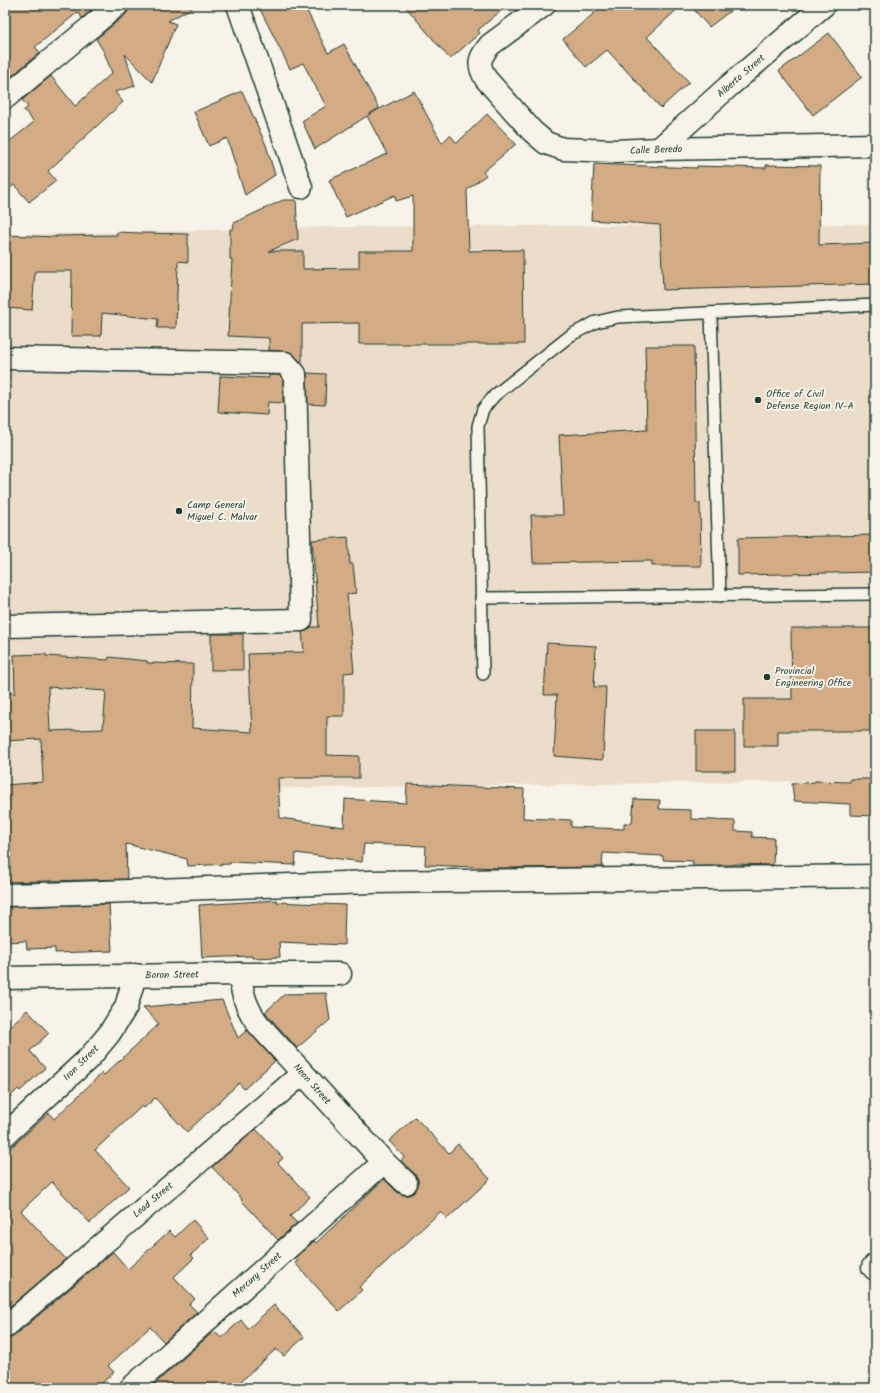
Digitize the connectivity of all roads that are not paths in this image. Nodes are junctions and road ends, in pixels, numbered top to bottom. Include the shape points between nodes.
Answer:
1 (117, 5) edge
2 (238, 5) edge
3 (544, 5) edge
4 (824, 5) edge
5 (5, 98) edge
6 (875, 145) edge
7 (658, 149) junction
8 (301, 187) dead end
9 (875, 305) edge
10 (711, 313) junction
11 (5, 358) edge
12 (875, 594) edge
13 (720, 596) junction
14 (481, 598) junction
15 (5, 626) edge
16 (483, 674) dead end
17 (875, 876) edge
18 (5, 895) edge
19 (239, 974) junction
20 (340, 974) dead end
21 (135, 976) junction
22 (5, 978) edge
23 (302, 1074) junction
24 (5, 1135) edge
25 (384, 1162) junction
26 (406, 1183) dead end
27 (875, 1265) edge
28 (875, 1269) edge
29 (5, 1326) edge
30 (131, 1388) edge

1 - 5 street
2 - 8 street
3 - 7 street, Calle Beredo via 485,51 480,60 480,70 486,79 532,131 546,143 564,149
4 - 7 street, Alberto Street
6 - 7 street, Calle Beredo
9 - 10 lane
10 - 13 lane
10 - 14 lane via 618,317 596,322 572,335 495,395 483,409 478,426
11 - 15 street via 285,363 295,374 301,620
12 - 13 lane
13 - 14 lane
14 - 16 lane
17 - 18 street via 370,882
19 - 20 street, Boron Street
19 - 21 street, Boron Street
19 - 23 street, Neon Street via 243,997 249,1011
21 - 22 street, Boron Street
21 - 24 street, Iron Street via 126,1007 110,1034 89,1058
23 - 25 street, Neon Street
23 - 29 street, Lead Street
25 - 26 street, Neon Street
25 - 30 street, Mercury Street
27 - 28 street

